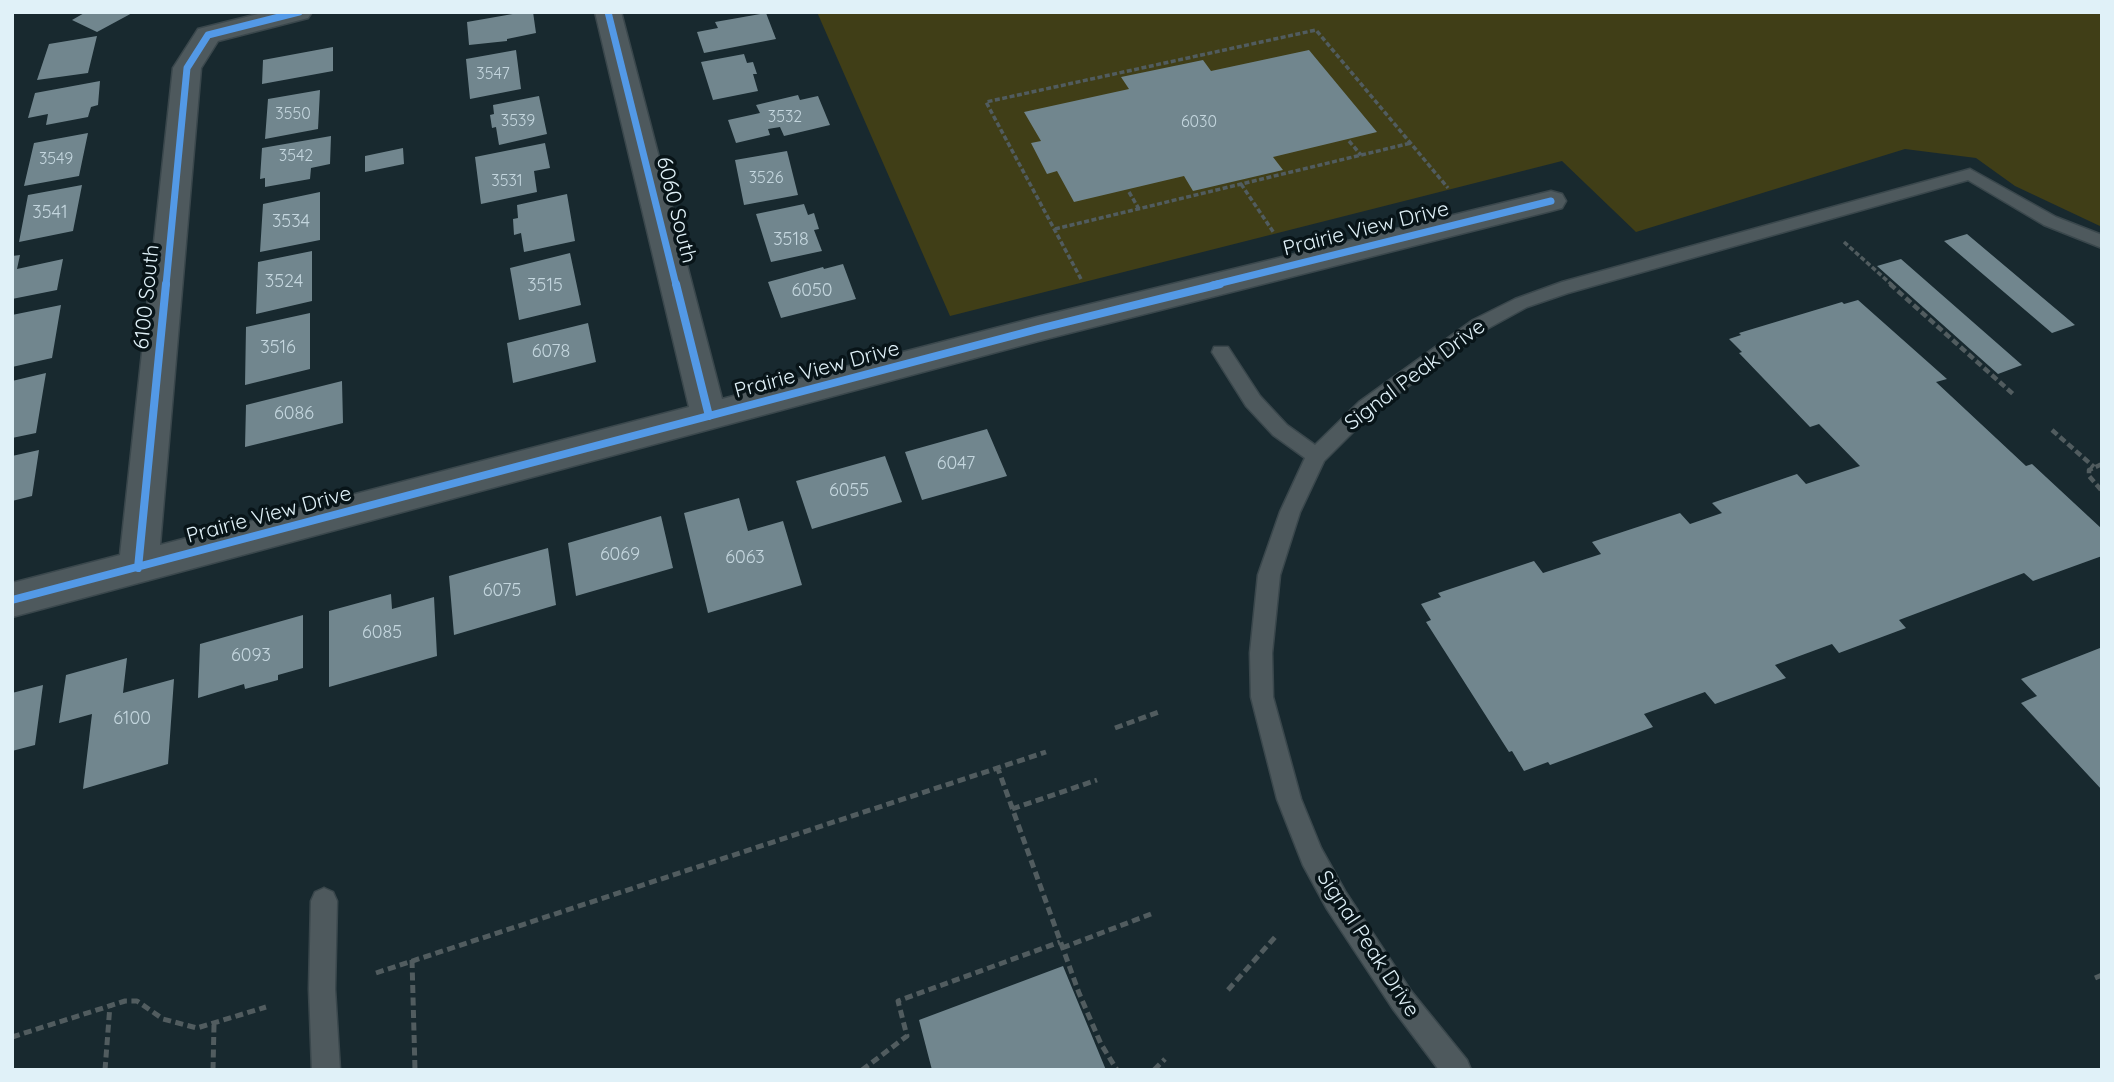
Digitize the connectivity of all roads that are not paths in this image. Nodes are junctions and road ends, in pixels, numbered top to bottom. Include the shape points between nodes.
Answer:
1 (299, 12) edge
2 (608, 12) edge
3 (1551, 201) dead end
4 (2102, 242) edge
5 (1221, 352) dead end
6 (709, 416) junction
7 (1316, 456) junction
8 (138, 568) junction
9 (12, 600) edge
10 (324, 901) dead end
11 (326, 1070) edge
12 (1457, 1070) edge

1 - 8 street, 6100 South via 208,35 187,68
2 - 6 street, 6060 South
3 - 6 street, Prairie View Drive
4 - 7 lane, Signal Peak Drive via 2050,221 1970,174 1521,303 1479,325 1366,407
5 - 7 lane via 1253,401 1280,430
6 - 8 street, Prairie View Drive
7 - 12 lane, Signal Peak Drive via 1290,512 1269,575 1261,653 1262,697 1289,799 1312,856 1402,1000
8 - 9 street, Prairie View Drive
10 - 11 lane

